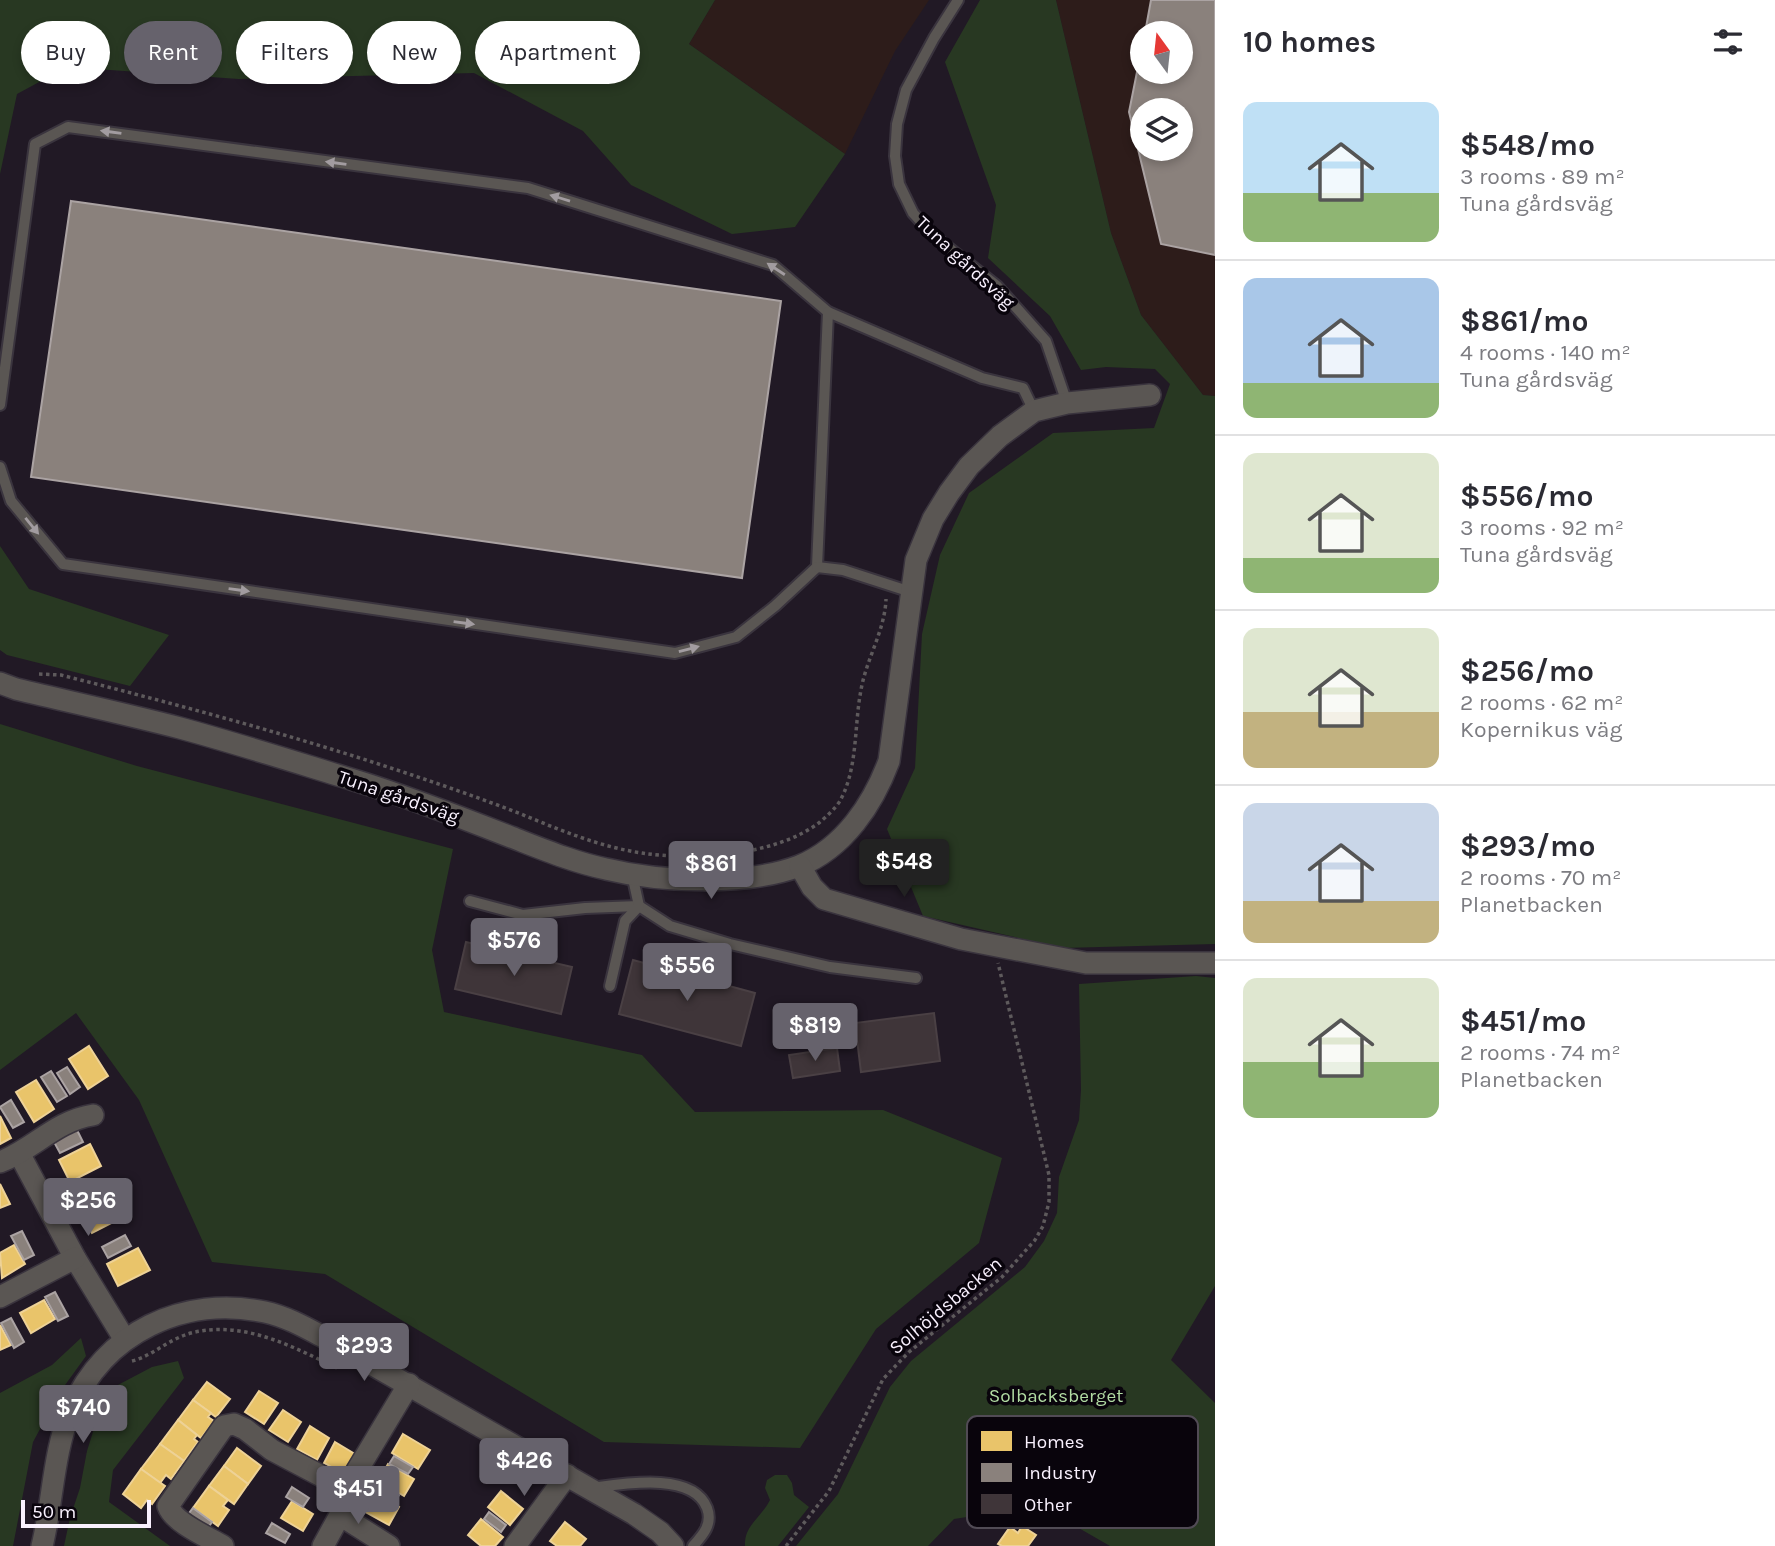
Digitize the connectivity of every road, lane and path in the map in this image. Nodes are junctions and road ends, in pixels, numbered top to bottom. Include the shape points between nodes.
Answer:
1 (958, 0) edge
2 (828, 313) junction
3 (1150, 395) dead end
4 (1067, 402) junction
5 (0, 405) edge
6 (1034, 411) junction
7 (0, 467) edge
8 (817, 567) junction
9 (886, 583) junction
10 (911, 592) junction
11 (36, 674) dead end
12 (0, 683) edge
13 (800, 866) junction
14 (632, 874) junction
15 (470, 901) dead end
16 (639, 906) junction
17 (1000, 946) junction
18 (1215, 963) edge
19 (916, 978) dead end
20 (610, 986) dead end
21 (93, 1115) dead end
22 (10, 1158) edge
23 (75, 1258) junction
24 (0, 1297) edge
25 (125, 1340) junction
26 (123, 1362) dead end
27 (340, 1370) dead end
28 (409, 1384) junction
29 (567, 1475) junction
30 (588, 1488) junction
31 (346, 1489) junction
32 (340, 1515) junction
33 (41, 1546) edge
34 (223, 1546) edge
35 (323, 1546) edge
36 (389, 1546) edge
37 (515, 1546) edge
38 (673, 1546) edge
39 (693, 1546) edge
40 (786, 1546) edge

1 - 4 lane, Tuna gårdsväg via 906,90 897,124 899,184 913,214 997,286 1046,341
2 -> 5 lane via 773,265 528,188 68,127 35,144
2 - 6 lane via 982,378 1023,387
2 - 8 lane
3 - 4 street, Tuna gårdsväg
4 - 6 street, Tuna gårdsväg
6 - 10 street, Tuna gårdsväg via 1000,436 949,493 924,538
7 -> 8 lane via 11,501 63,564 675,653 736,637
8 - 9 lane
9 - 10 lane
9 - 11 path via 886,604 861,689 848,782 840,802 797,836 749,852 642,853 591,841 289,736 61,675
10 - 13 street, Tuna gårdsväg via 889,761 880,786 852,828
12 - 14 street, Tuna gårdsväg via 307,765 399,794 569,859
13 - 14 street, Tuna gårdsväg via 709,880
13 - 17 street via 824,899
14 - 16 lane
15 - 16 lane via 523,915
16 - 19 lane via 670,926 730,944 830,967
16 - 20 lane via 625,921
17 - 18 street via 1086,963
17 - 40 path, Solhöjdsbacken via 999,974 1049,1175 1043,1226 1002,1278 909,1352 883,1379 829,1491
21 - 22 street via 76,1118
22 - 23 street
23 - 24 street
23 - 25 street
25 - 28 street via 165,1318 215,1307 242,1309 292,1321
25 - 33 street via 85,1382 70,1411
26 - 27 path via 135,1361 191,1333 252,1331
28 - 29 street
28 - 31 street
29 - 30 street
29 - 37 street
30 - 38 street via 634,1514
30 - 39 lane via 634,1482 685,1487 704,1500 709,1516 707,1528
31 - 32 street
31 - 34 street via 272,1450 246,1429 224,1426 168,1506 170,1513
32 - 35 street
32 - 36 street

